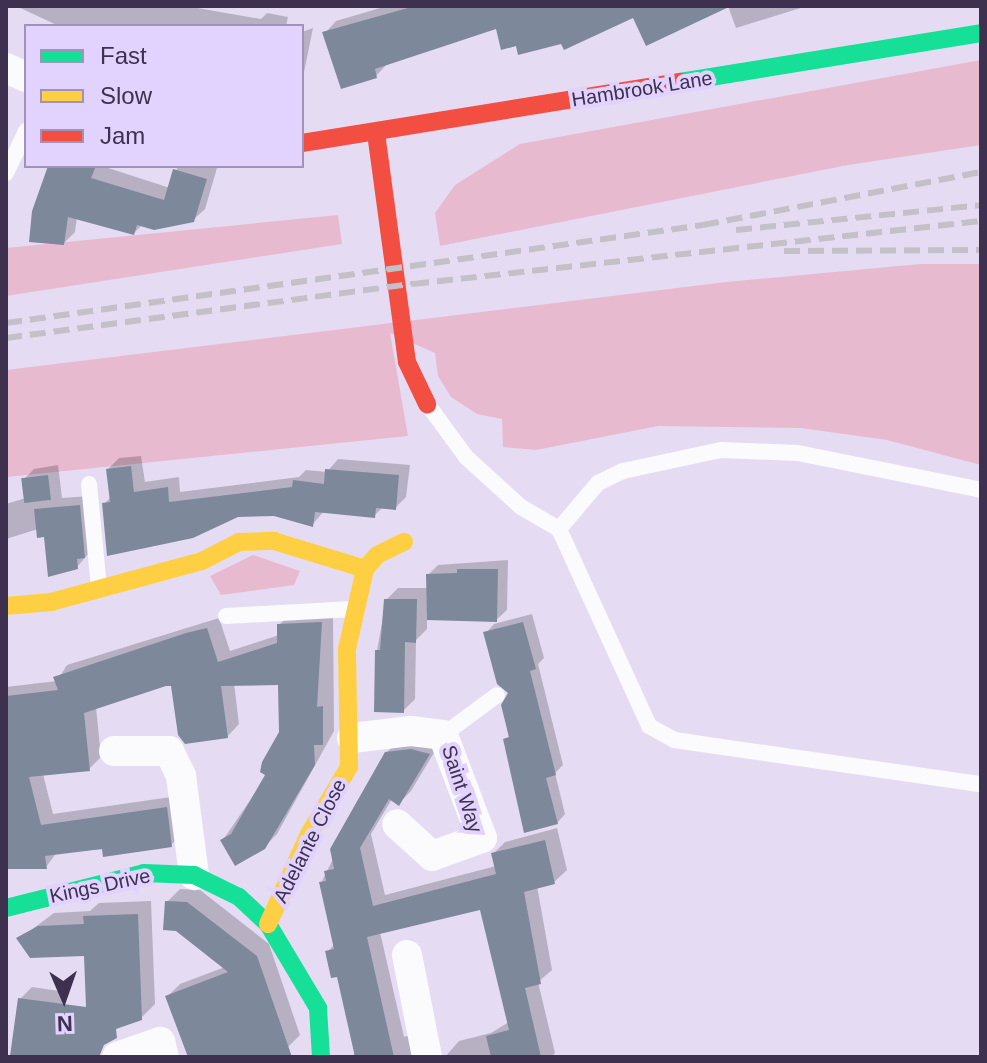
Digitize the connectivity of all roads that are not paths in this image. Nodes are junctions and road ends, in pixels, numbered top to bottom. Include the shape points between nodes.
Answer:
1 (981, 33) edge
2 (376, 133) junction
3 (24, 135) edge
4 (304, 143) edge
5 (6, 173) edge
6 (427, 404) joint
7 (89, 484) dead end
8 (981, 490) edge
9 (559, 529) junction
10 (404, 542) dead end
11 (365, 569) junction
12 (99, 589) junction
13 (6, 606) edge
14 (354, 609) junction
15 (226, 616) dead end
16 (497, 695) dead end
17 (443, 735) junction
18 (352, 738) junction
19 (114, 751) dead end
20 (981, 784) edge
21 (397, 824) dead end
22 (194, 875) junction
23 (6, 908) edge
24 (268, 924) junction
25 (407, 955) dead end
26 (117, 1057) edge
27 (164, 1057) edge
28 (321, 1057) edge
29 (427, 1057) edge

1 - 2 street, Hambrook Lane
2 - 4 street, Hambrook Lane
2 - 6 street via 407,362
3 - 5 lane
6 - 9 lane via 466,457 521,507
7 - 12 lane
8 - 9 lane via 798,453 721,450 623,471 598,483
9 - 20 lane via 649,726 674,740
10 - 11 street via 377,555
11 - 12 street via 274,541 239,542 202,561
11 - 14 street, Adelante Close
12 - 13 street via 51,602
14 - 15 lane
14 - 18 street, Adelante Close via 347,649
16 - 17 lane
17 - 18 street, Saint Way via 411,731
17 - 21 street, Saint Way via 482,838 432,856
18 - 24 street, Adelante Close via 349,767 309,834
19 - 22 street via 169,751 181,776
22 - 23 street, Kings Drive via 144,873
22 - 24 street, Kings Drive via 239,897
24 - 28 street, Kings Drive via 318,1008
25 - 29 street
26 - 27 street via 160,1042

